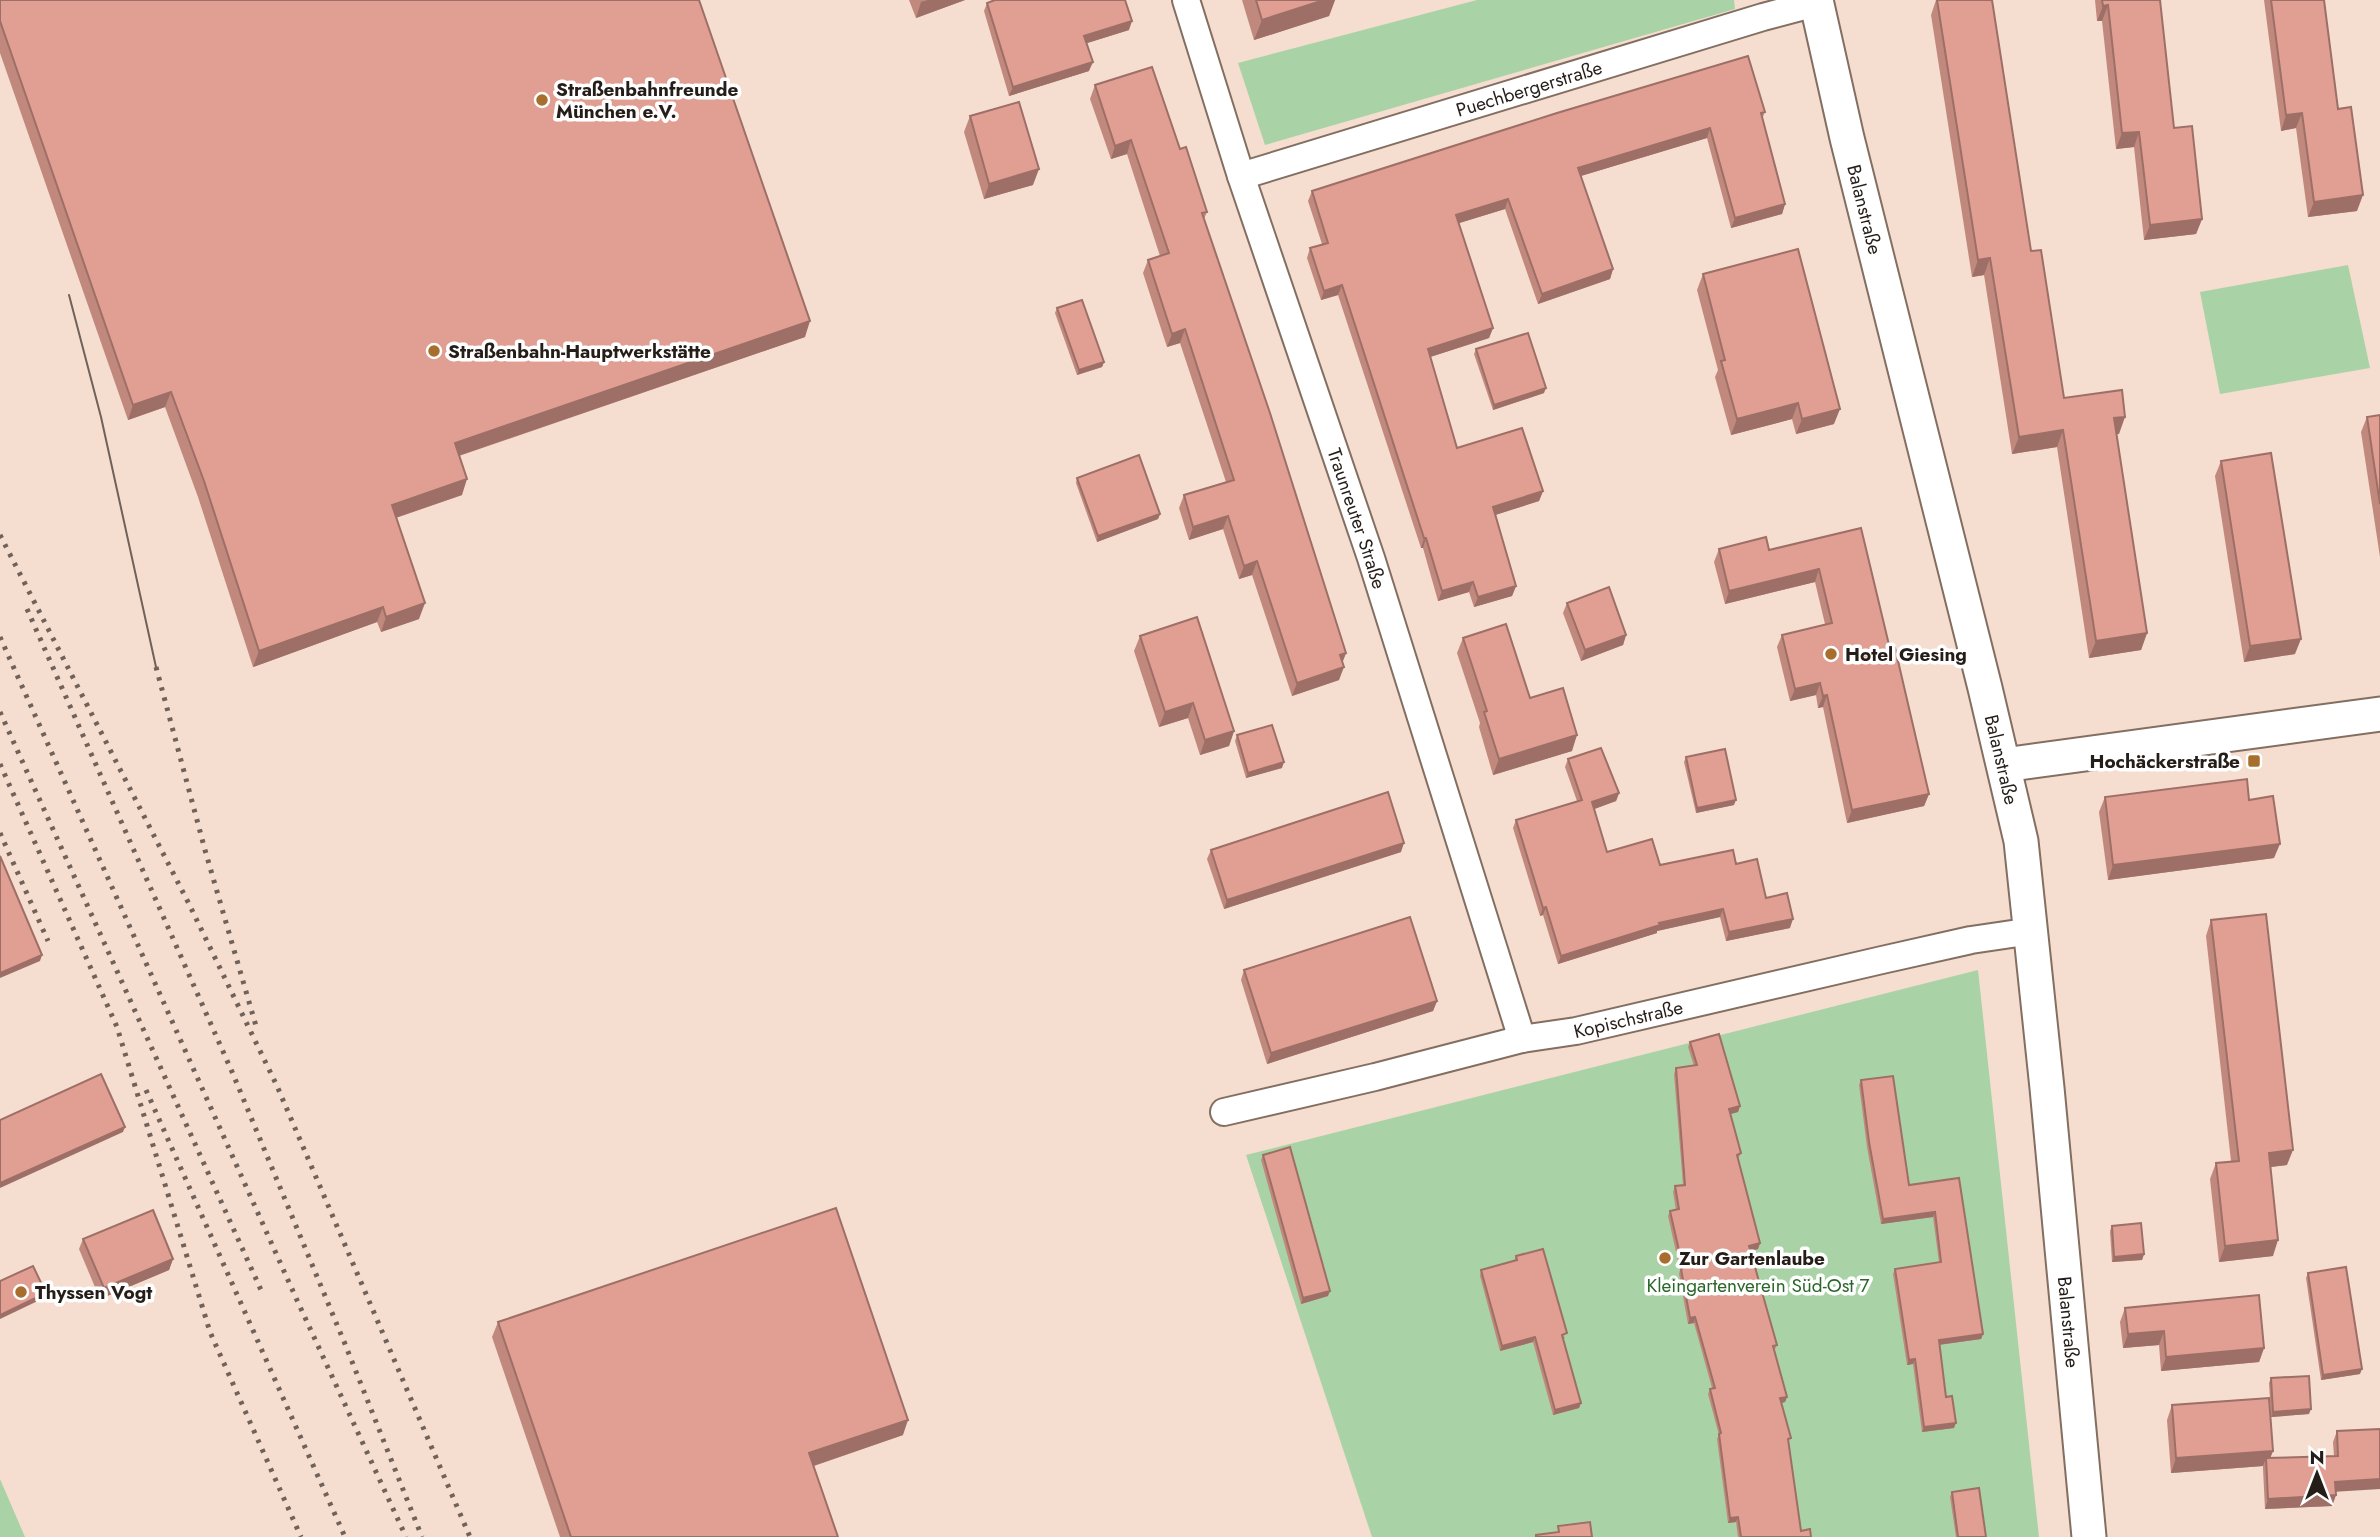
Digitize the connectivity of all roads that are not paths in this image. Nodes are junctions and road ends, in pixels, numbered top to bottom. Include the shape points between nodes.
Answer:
1 (1186, 0) edge
2 (1816, 1) edge
3 (1241, 176) junction
4 (2380, 714) edge
5 (2004, 765) junction
6 (2032, 931) junction
7 (1522, 1039) junction
8 (1224, 1112) dead end
9 (2089, 1537) edge

1 - 3 street, Traunreuter Straße
2 - 3 street, Puechbergerstraße
2 - 5 street, Balanstraße
3 - 7 street, Traunreuter Straße via 1371,558
4 - 5 street
5 - 6 street, Balanstraße via 2021,842
6 - 7 street, Kopischstraße via 1958,943 1576,1031
6 - 9 street, Balanstraße
7 - 8 street, Kopischstraße

